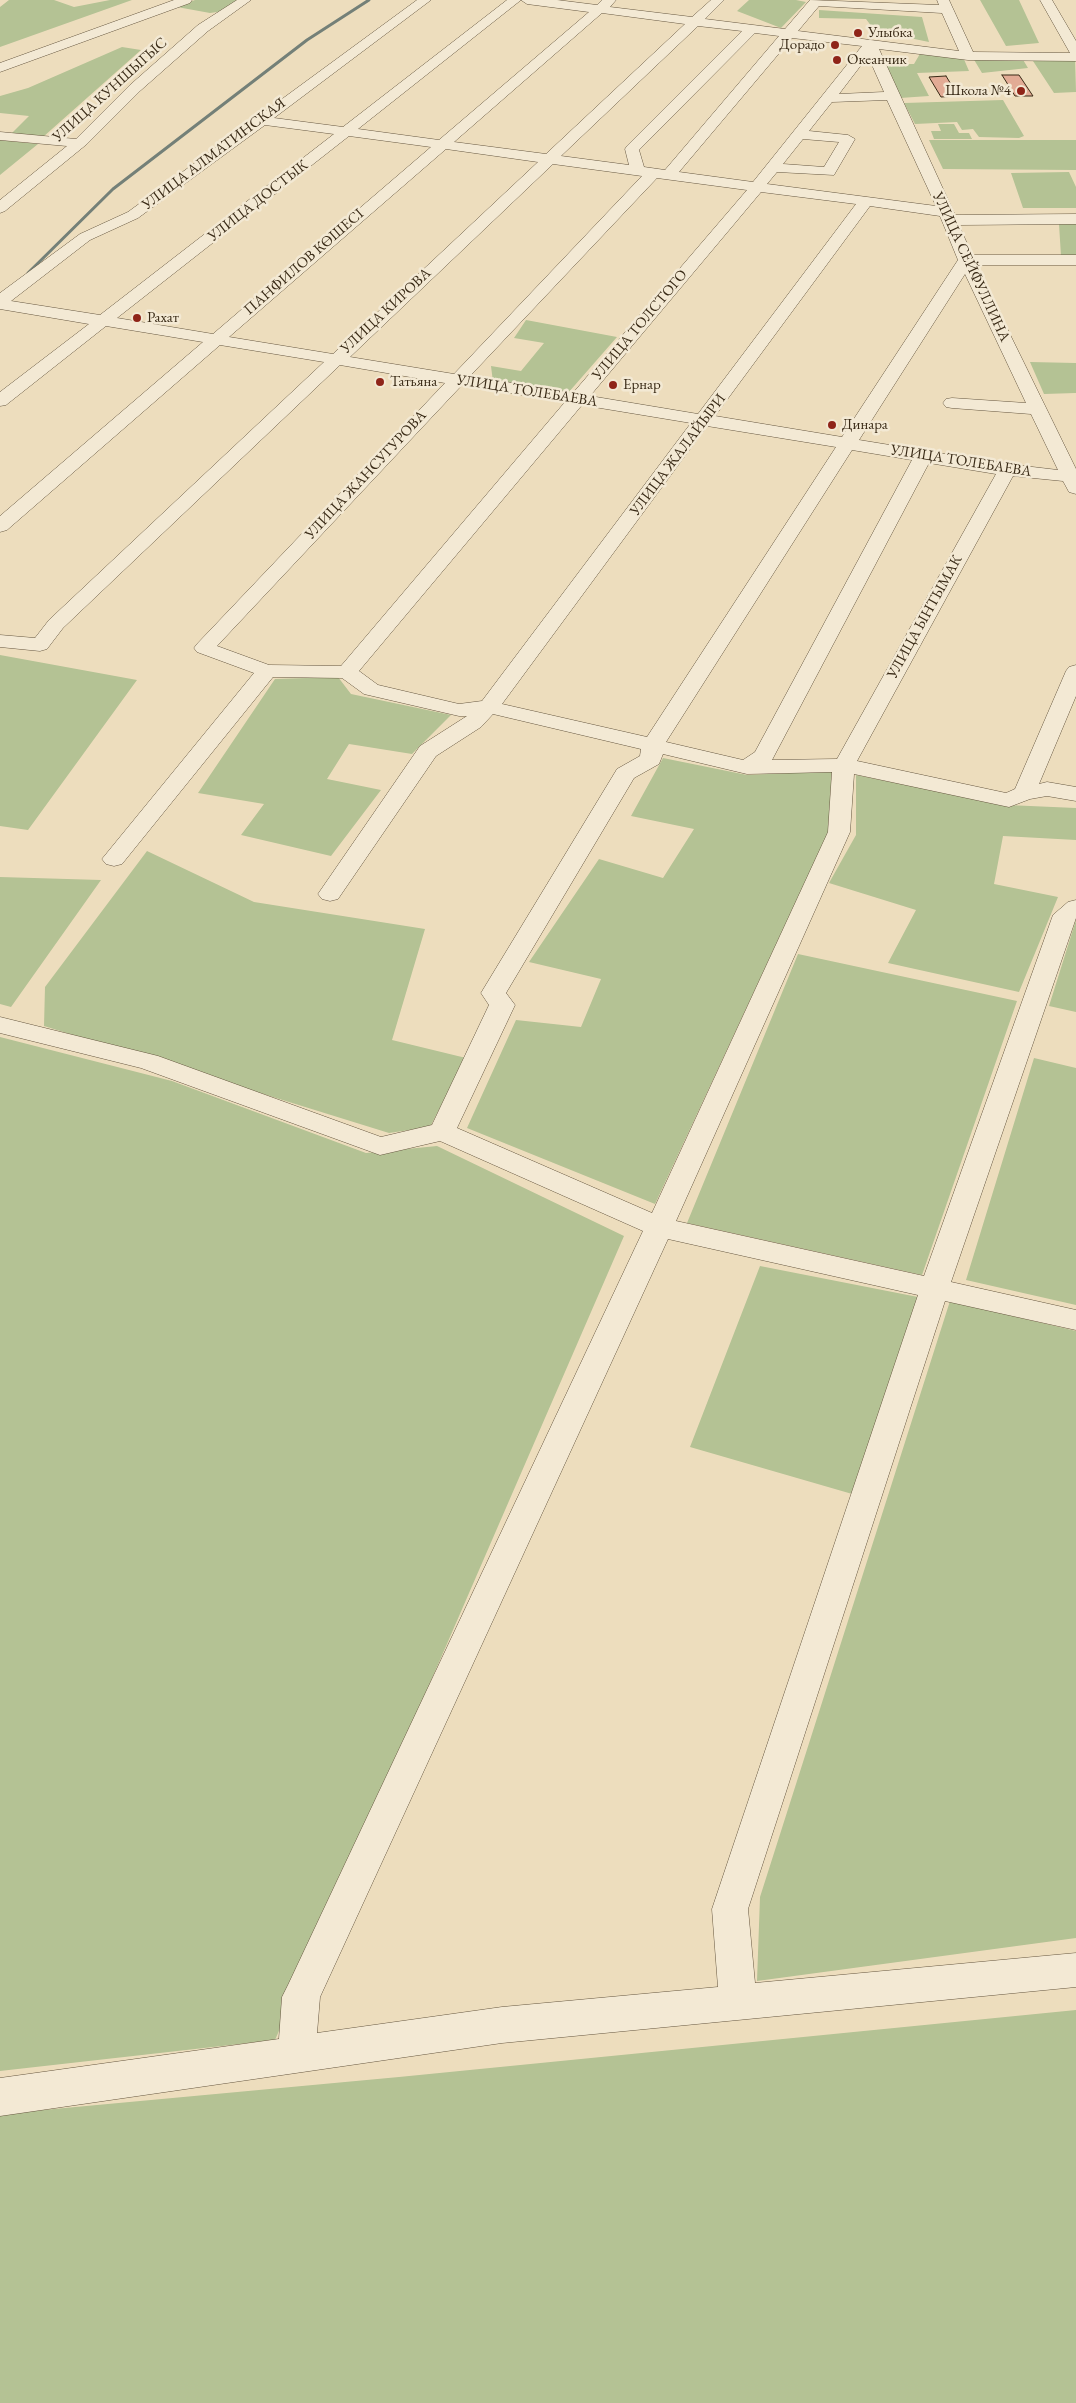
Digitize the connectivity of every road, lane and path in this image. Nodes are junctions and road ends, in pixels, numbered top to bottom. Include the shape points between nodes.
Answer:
1 (186, 0) edge
2 (245, 0) edge
3 (425, 0) edge
4 (515, 0) edge
5 (527, 0) edge
6 (718, 0) edge
7 (1046, 0) edge
8 (816, 1) edge
9 (605, 5) edge
10 (945, 5) edge
11 (156, 11) junction
12 (182, 14) dead end
13 (200, 16) dead end
14 (217, 18) junction
15 (695, 21) junction
16 (752, 28) junction
17 (788, 33) junction
18 (871, 44) junction
19 (1076, 52) edge
20 (968, 56) junction
21 (1076, 57) edge
22 (0, 68) edge
23 (892, 96) junction
24 (828, 98) junction
25 (260, 120) junction
26 (347, 132) junction
27 (799, 134) junction
28 (0, 136) edge
29 (78, 143) junction
30 (441, 144) junction
31 (547, 158) junction
32 (773, 167) junction
33 (653, 173) junction
34 (757, 187) junction
35 (866, 202) junction
36 (0, 208) edge
37 (948, 216) junction
38 (1076, 219) edge
39 (966, 260) junction
40 (1076, 260) edge
41 (0, 303) edge
42 (103, 322) junction
43 (215, 340) junction
44 (335, 360) junction
45 (456, 379) junction
46 (578, 399) junction
47 (0, 401) edge
48 (952, 403) dead end
49 (1038, 410) junction
50 (705, 420) junction
51 (847, 443) junction
52 (923, 456) junction
53 (1007, 470) junction
54 (1074, 481) edge
55 (0, 526) edge
56 (0, 641) edge
57 (267, 671) junction
58 (1076, 671) edge
59 (347, 672) junction
60 (489, 707) junction
61 (653, 745) junction
62 (844, 765) junction
63 (747, 767) junction
64 (1024, 793) junction
65 (1076, 794) edge
66 (114, 859) dead end
67 (330, 894) dead end
68 (1076, 907) edge
69 (0, 1025) edge
70 (442, 1132) junction
71 (659, 1227) junction
72 (935, 1287) junction
73 (1076, 1320) edge
74 (1076, 1970) edge
75 (738, 2003) junction
76 (297, 2055) junction
77 (0, 2097) edge

1 - 11 street
2 - 14 street, УЛИЦА КУНШЫГЫС
3 - 25 street, УЛИЦА АЛМАТИНСКАЯ
4 - 26 street, УЛИЦА ДОСТЫК
5 - 9 street
6 - 15 street, УЛИЦА КИРОВА
7 - 19 street
8 - 10 street via 898,8
8 - 17 street, УЛИЦА ЖАНСУГУРОВА
9 - 15 street
9 - 30 street, ПАНФИЛОВ КӨШЕСІ
10 - 20 street
11 - 12 street
11 - 22 street
13 - 14 street
14 - 29 street, УЛИЦА КУНШЫГЫС via 135,88
15 - 16 street
15 - 31 street, УЛИЦА КИРОВА
16 - 17 street
16 - 33 street via 632,149
17 - 18 street
17 - 33 street, УЛИЦА ЖАНСУГУРОВА
18 - 20 street
18 - 23 street, УЛИЦА СЕЙФУЛЛИНА
18 - 24 street, УЛИЦА ТОЛСТОГО
20 - 21 street
23 - 24 street
23 - 37 street, УЛИЦА СЕЙФУЛЛИНА
24 - 27 street, УЛИЦА ТОЛСТОГО
25 - 26 street
25 - 41 street, УЛИЦА АЛМАТИНСКАЯ via 133,216 85,237
26 - 30 street
26 - 42 street, УЛИЦА ДОСТЫК
27 - 32 street, УЛИЦА ТОЛСТОГО
27 - 32 street via 848,139 829,172
28 - 29 street
29 - 36 street, УЛИЦА КУНШЫГЫС
30 - 31 street
30 - 43 street, ПАНФИЛОВ КӨШЕСІ
31 - 33 street
31 - 44 street, УЛИЦА КИРОВА
32 - 34 street, УЛИЦА ТОЛСТОГО
33 - 34 street
33 - 45 street, УЛИЦА ЖАНСУГУРОВА
34 - 35 street
34 - 46 street, УЛИЦА ТОЛСТОГО
35 - 37 street
35 - 50 street, УЛИЦА ЖАЛАЙЫРИ
37 - 38 street
37 - 39 street, УЛИЦА СЕЙФУЛЛИНА
39 - 40 street
39 - 49 street, УЛИЦА СЕЙФУЛЛИНА
39 - 51 street
41 - 42 street, УЛИЦА ТОЛЕБАЕВА
42 - 43 street, УЛИЦА ТОЛЕБАЕВА
42 - 47 street, УЛИЦА ДОСТЫК
43 - 44 street, УЛИЦА ТОЛЕБАЕВА
43 - 55 street, ПАНФИЛОВ КӨШЕСІ
44 - 45 street, УЛИЦА ТОЛЕБАЕВА
44 - 56 street, УЛИЦА КИРОВА via 56,624 40,646
45 - 46 street, УЛИЦА ТОЛЕБАЕВА
45 - 57 street, УЛИЦА ЖАНСУГУРОВА via 204,648
46 - 50 street, УЛИЦА ТОЛЕБАЕВА
46 - 59 street, УЛИЦА ТОЛСТОГО
48 - 49 street
49 - 54 street, УЛИЦА СЕЙФУЛЛИНА
50 - 51 street, УЛИЦА ТОЛЕБАЕВА
50 - 60 street, УЛИЦА ЖАЛАЙЫРИ
51 - 52 street, УЛИЦА ТОЛЕБАЕВА
51 - 61 street
52 - 53 street, УЛИЦА ТОЛЕБАЕВА
52 - 63 street via 764,756
53 - 54 street, УЛИЦА ТОЛЕБАЕВА
53 - 62 street, УЛИЦА ЫНТЫМАК
57 - 59 street
57 - 66 street
58 - 64 street
59 - 60 street via 371,690 458,710
60 - 61 street
60 - 67 street, УЛИЦА ЖАЛАЙЫРИ via 473,722 428,751
61 - 63 street
61 - 70 street via 651,759 625,774 493,993 502,1005
62 - 63 street
62 - 64 street via 1009,800
62 - 71 street via 839,832
64 - 65 street via 1046,790
68 - 72 street via 1065,915
69 - 70 street via 149,1062 380,1146
70 - 71 street
71 - 72 street
71 - 76 street via 301,1997
72 - 73 street
72 - 75 street via 730,1909
74 - 75 street
75 - 76 street via 502,2025
76 - 77 street

